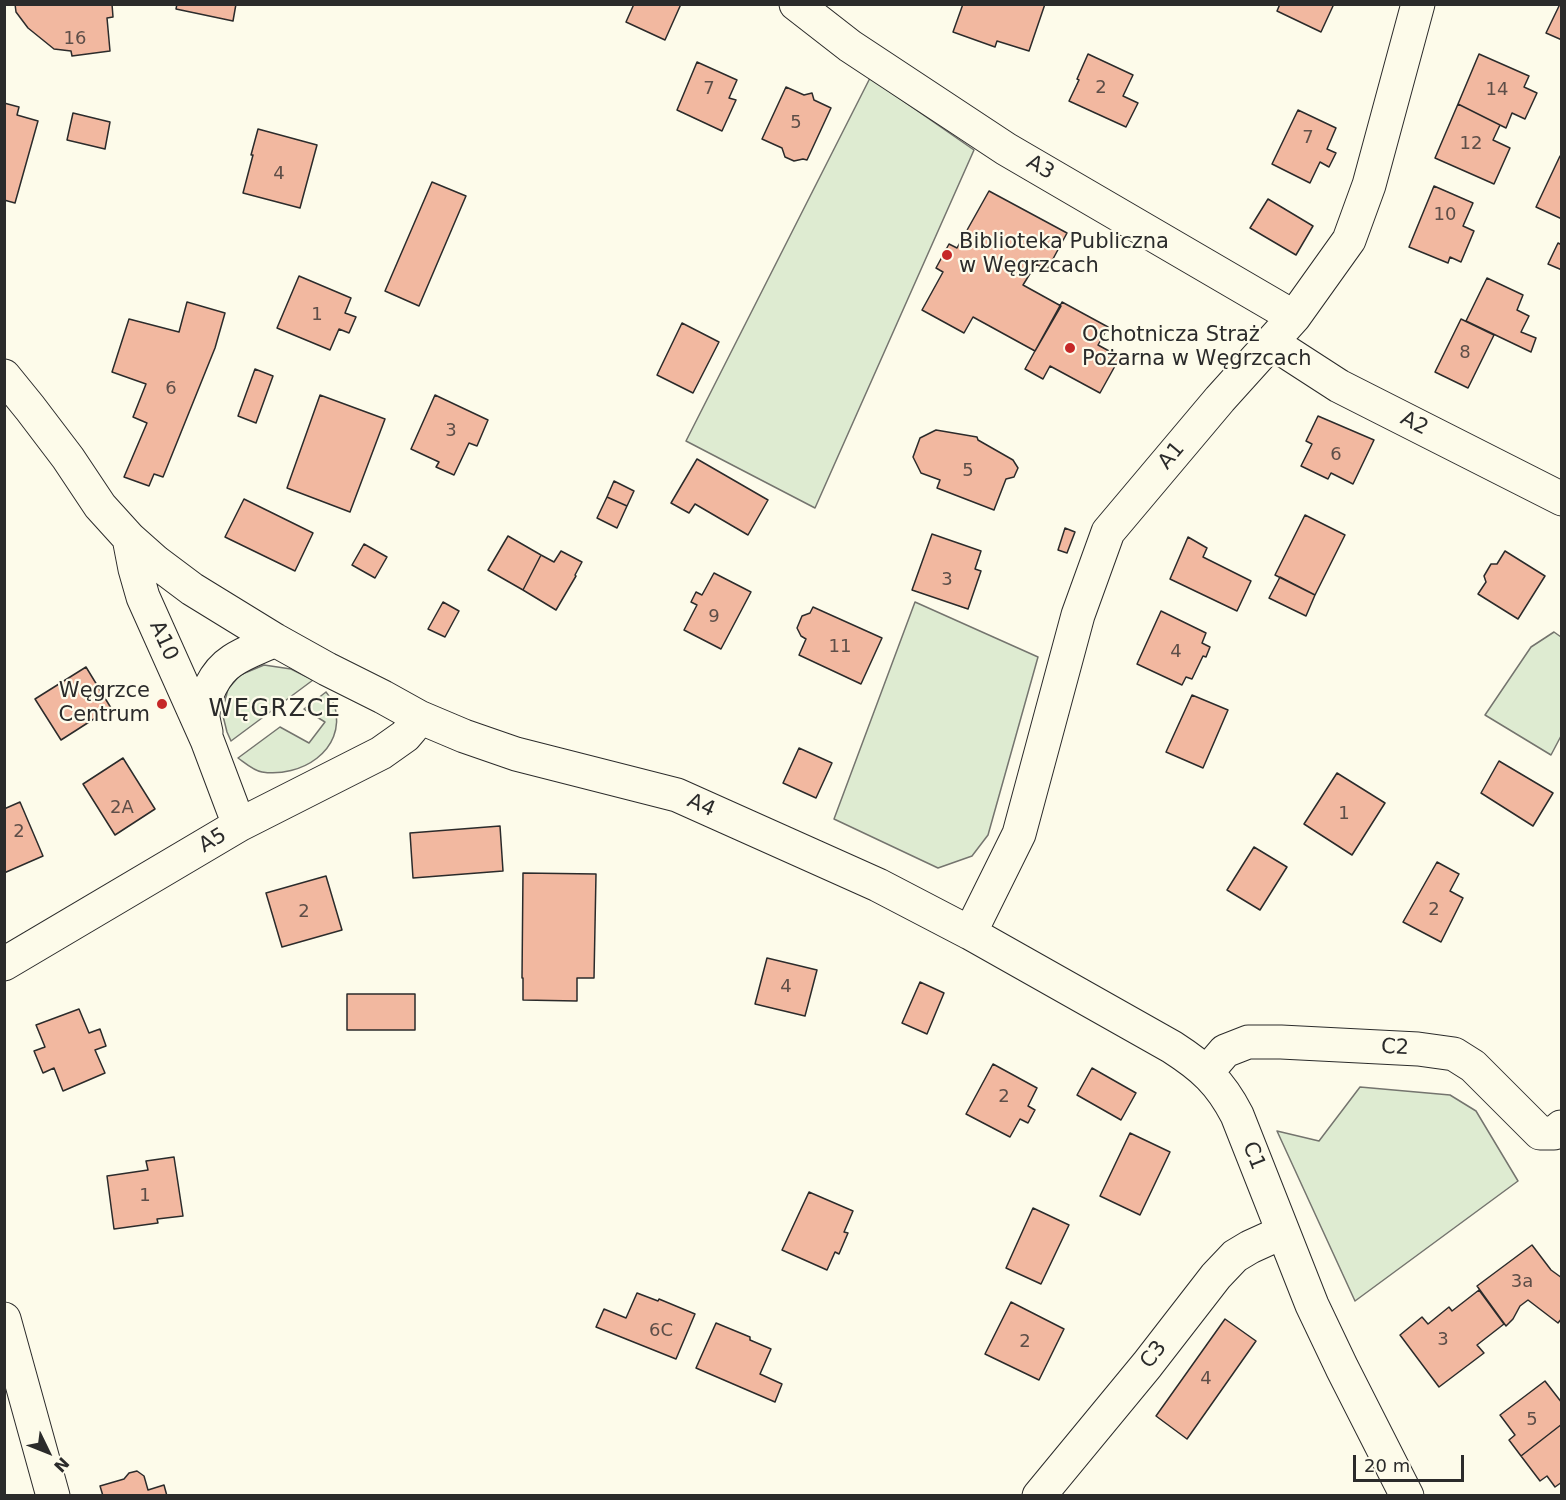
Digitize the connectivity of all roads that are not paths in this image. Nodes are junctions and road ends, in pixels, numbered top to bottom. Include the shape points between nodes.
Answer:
1 (796, 4) edge
2 (1418, 4) edge
3 (1294, 317) junction
4 (1271, 342) junction
5 (4, 376) edge
6 (1562, 499) edge
7 (129, 538) junction
8 (275, 640) junction
9 (418, 717) junction
10 (207, 740) junction
11 (239, 825) junction
12 (970, 933) junction
13 (4, 964) edge
14 (1207, 1072) junction
15 (1561, 1127) edge
16 (1283, 1232) junction
17 (4, 1319) edge
18 (53, 1496) edge
19 (1039, 1496) edge
20 (1407, 1496) edge

1 - 3 street, A3 via 850,46 1006,149
2 - 3 street, A1 via 1369,185 1349,240
3 - 4 street, A1
4 - 6 street, A2 via 1339,386
4 - 12 street, A1 via 1108,532 1078,615 1019,834
5 - 7 street via 100,506
7 - 8 street via 192,589
7 - 10 street, A10 via 142,597
8 - 9 street
8 - 10 street, A10 via 242,655 220,672 205,704
9 - 11 street, A5 via 396,744
9 - 12 street, A4 via 516,754 677,795 902,897
10 - 11 street, A10
11 - 13 street, A5
12 - 14 street, C1 via 1172,1047
14 - 15 street, C2 via 1225,1051 1248,1042 1454,1054 1473,1066 1540,1133 1554,1133
14 - 16 street, C1 via 1237,1115
16 - 19 street, C3 via 1236,1256 1216,1276
16 - 20 street, C1 via 1341,1368
17 - 18 street

